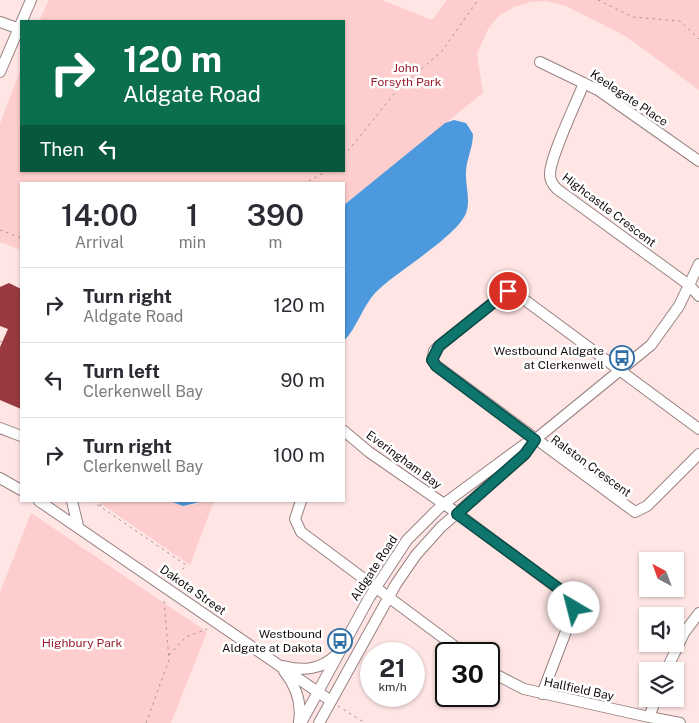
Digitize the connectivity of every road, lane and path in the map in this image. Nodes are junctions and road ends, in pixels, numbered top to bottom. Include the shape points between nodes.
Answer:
1 (31, 0) edge
2 (478, 0) edge
3 (598, 0) edge
4 (21, 20) edge
5 (0, 22) edge
6 (20, 22) edge
7 (17, 28) junction
8 (699, 39) edge
9 (540, 62) dead end
10 (0, 72) edge
11 (584, 83) junction
12 (345, 155) edge
13 (699, 161) edge
14 (325, 172) edge
15 (307, 182) edge
16 (0, 230) edge
17 (20, 238) edge
18 (698, 268) edge
19 (689, 285) junction
20 (699, 296) edge
21 (622, 371) junction
22 (0, 428) edge
23 (699, 429) edge
24 (345, 431) edge
25 (20, 436) edge
26 (533, 442) junction
27 (699, 454) edge
28 (0, 478) edge
29 (20, 489) edge
30 (41, 502) edge
31 (72, 502) edge
32 (94, 502) edge
33 (102, 502) edge
34 (301, 502) edge
35 (100, 506) junction
36 (450, 509) junction
37 (78, 526) junction
38 (169, 589) junction
39 (382, 592) junction
40 (699, 613) edge
41 (207, 629) dead end
42 (449, 642) edge
43 (339, 652) junction
44 (169, 655) junction
45 (670, 662) edge
46 (278, 664) junction
47 (500, 677) edge
48 (318, 692) junction
49 (542, 694) junction
50 (331, 701) junction
51 (653, 707) edge
52 (649, 716) junction
53 (146, 723) edge
54 (300, 723) edge
55 (318, 723) edge
56 (365, 723) edge
57 (680, 723) edge

1 - 4 street
2 - 12 path via 442,51 398,89
3 - 8 path via 633,17 680,20
5 - 7 street
6 - 7 street
7 - 10 street
9 - 11 street, Keelegate Place
11 - 13 street, Keelegate Place
11 - 19 street, Highcastle Crescent via 553,162 551,181 557,189
14 - 15 path
16 - 17 path
18 - 19 street, Aldgate Road
19 - 20 street
19 - 21 street, Aldgate Road via 665,329
21 - 23 street
21 - 26 street, Aldgate Road
21 - 26 street via 514,292 504,294 439,346 432,360 436,366
22 - 25 street
24 - 36 street, Everingham Bay via 369,452
26 - 27 street, Ralston Crescent via 635,512 647,506
26 - 36 street, Aldgate Road via 519,448
26 - 36 street, Aldgate Road via 525,454
28 - 29 street
30 - 37 street, Dakota Street
31 - 37 street
32 - 35 path
33 - 35 path
34 - 39 street via 295,519 298,529
35 - 38 path via 186,565
36 - 39 street, Aldgate Road via 416,555
36 - 39 street, Aldgate Road via 407,540
36 - 49 street, Everingham Bay via 565,593 574,604 574,614
37 - 38 street, Dakota Street
38 - 44 path via 163,600
38 - 46 street, Dakota Street
39 - 42 street
39 - 43 street, Aldgate Road
39 - 50 street, Aldgate Road
40 - 45 street via 684,633
41 - 44 path via 186,637
43 - 46 street via 322,666 312,668
43 - 48 street, Aldgate Road
44 - 53 path via 164,678
46 - 48 street, Dakota Street
46 - 54 street via 298,695
47 - 49 street, Hallfield Bay via 524,690
48 - 50 street, Dakota Street
48 - 54 street, Aldgate Road
49 - 52 street, Hallfield Bay
50 - 55 street, Aldgate Road
50 - 56 path
51 - 52 street
52 - 57 street, Hallfield Bay

